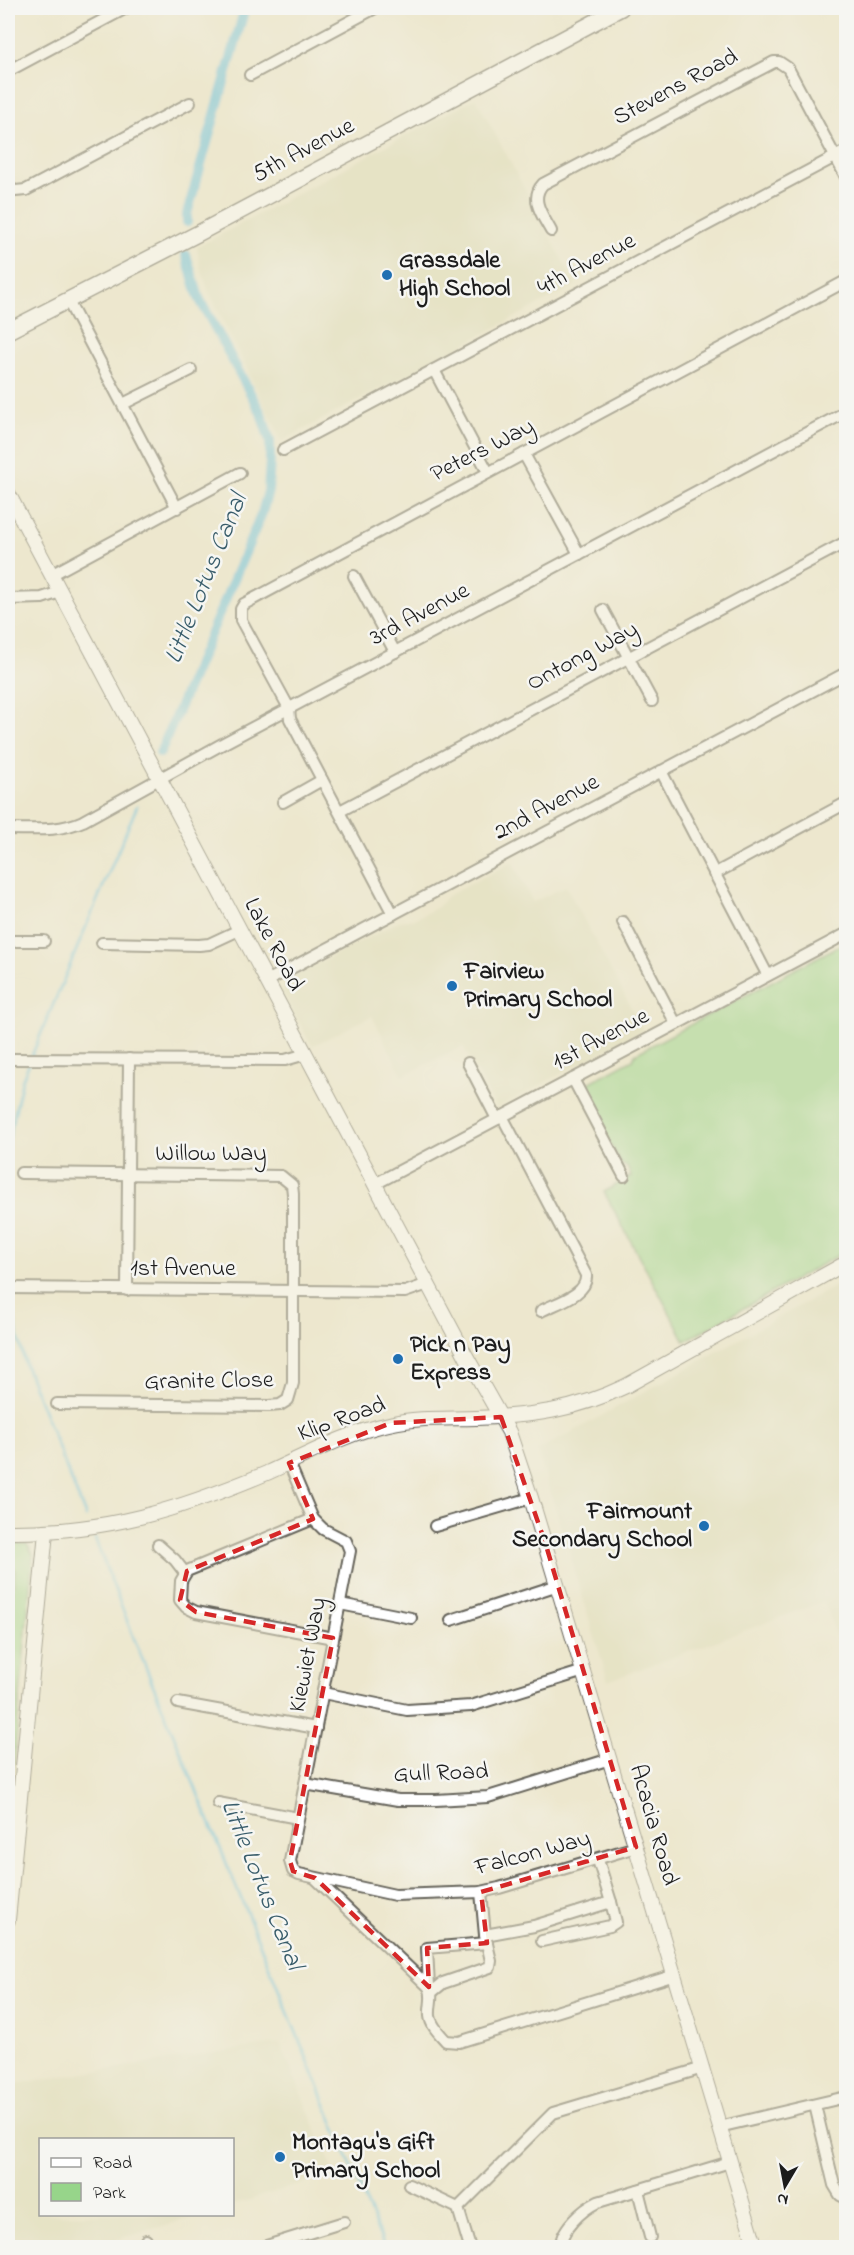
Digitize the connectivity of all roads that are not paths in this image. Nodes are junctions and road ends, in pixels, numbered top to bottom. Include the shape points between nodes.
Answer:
1 (126, 8) edge
2 (375, 8) edge
3 (621, 8) edge
4 (8, 71) edge
5 (250, 75) dead end
6 (190, 103) dead end
7 (846, 151) edge
8 (836, 156) junction
9 (846, 177) edge
10 (8, 187) edge
11 (551, 231) dead end
12 (846, 281) edge
13 (68, 301) junction
14 (8, 331) edge
15 (191, 370) dead end
16 (434, 370) junction
17 (123, 404) junction
18 (846, 412) edge
19 (283, 450) dead end
20 (524, 454) junction
21 (488, 472) junction
22 (240, 473) dead end
23 (8, 493) edge
24 (177, 508) junction
25 (846, 542) edge
26 (579, 555) junction
27 (51, 575) junction
28 (354, 576) dead end
29 (60, 592) junction
30 (8, 599) edge
31 (603, 610) dead end
32 (395, 652) junction
33 (629, 657) junction
34 (846, 673) edge
35 (652, 700) dead end
36 (289, 708) junction
37 (661, 771) junction
38 (159, 778) junction
39 (322, 780) junction
40 (284, 802) dead end
41 (846, 803) edge
42 (340, 811) junction
43 (8, 829) edge
44 (714, 873) junction
45 (393, 914) junction
46 (623, 922) dead end
47 (239, 930) junction
48 (846, 934) edge
49 (8, 941) edge
50 (44, 941) dead end
51 (102, 943) dead end
52 (767, 974) junction
53 (267, 981) junction
54 (676, 1024) junction
55 (306, 1053) junction
56 (8, 1059) edge
57 (129, 1059) junction
58 (468, 1063) dead end
59 (573, 1079) junction
60 (500, 1118) junction
61 (21, 1173) dead end
62 (128, 1175) junction
63 (624, 1176) dead end
64 (375, 1184) junction
65 (846, 1263) edge
66 (428, 1284) junction
67 (10, 1288) edge
68 (127, 1290) junction
69 (293, 1290) junction
70 (541, 1311) dead end
71 (57, 1404) dead end
72 (501, 1417) junction
73 (289, 1463) junction
74 (531, 1498) junction
75 (313, 1519) junction
76 (435, 1526) dead end
77 (8, 1532) edge
78 (46, 1532) junction
79 (158, 1545) dead end
80 (185, 1573) junction
81 (558, 1585) junction
82 (340, 1604) junction
83 (411, 1618) dead end
84 (451, 1620) dead end
85 (333, 1638) junction
86 (584, 1671) junction
87 (323, 1693) junction
88 (178, 1703) dead end
89 (316, 1728) junction
90 (610, 1759) junction
91 (305, 1784) junction
92 (218, 1803) dead end
93 (298, 1818) junction
94 (636, 1847) junction
95 (598, 1860) junction
96 (298, 1874) joint
97 (315, 1878) junction
98 (481, 1892) junction
99 (611, 1902) junction
100 (8, 1920) edge
101 (486, 1939) junction
102 (542, 1941) dead end
103 (675, 1976) junction
104 (430, 1989) junction
105 (703, 2068) junction
106 (846, 2097) edge
107 (814, 2105) junction
108 (719, 2127) junction
109 (730, 2162) junction
110 (409, 2185) dead end
111 (638, 2190) junction
112 (846, 2198) edge
113 (458, 2208) junction
114 (344, 2222) dead end
115 (650, 2237) dead end
116 (260, 2247) edge
117 (470, 2247) edge
118 (561, 2247) edge
119 (756, 2247) edge

1 - 4 street
2 - 5 street
3 - 13 main road, 5th Avenue
6 - 10 street via 26,190
7 - 8 street, 4th Avenue
8 - 9 street
8 - 11 street, Stevens Road via 788,68 779,62 769,63 543,184 536,199
8 - 16 street, 4th Avenue
12 - 20 street, Peters Way
13 - 14 main road, 5th Avenue
13 - 17 street
15 - 17 street
16 - 19 street, 4th Avenue
16 - 21 street
17 - 24 street
18 - 26 street, 3rd Avenue
20 - 21 street, Peters Way
20 - 26 street
21 - 36 street, Peters Way via 244,604 241,620
22 - 24 street
23 - 27 street, Lake Road
24 - 27 street
25 - 33 street, Ontong Way
26 - 32 street, 3rd Avenue
27 - 29 street, Lake Road
28 - 32 street
29 - 30 street via 42,598
29 - 38 street, Lake Road
31 - 33 street
32 - 36 street, 3rd Avenue
33 - 35 street
33 - 42 street, Ontong Way
34 - 37 street, 2nd Avenue
36 - 38 street, 3rd Avenue
36 - 39 street via 290,719
37 - 44 street
37 - 45 street, 2nd Avenue
38 - 43 street, 3rd Avenue via 75,825
38 - 47 street, Lake Road
39 - 40 street
39 - 42 street
41 - 44 street
42 - 45 street
44 - 52 street
45 - 53 street, 2nd Avenue
46 - 54 street
47 - 51 street via 199,945
47 - 53 street, Lake Road
48 - 52 street, 1st Avenue
49 - 50 street
52 - 54 street, 1st Avenue
53 - 55 street, Lake Road
54 - 59 street, 1st Avenue
55 - 57 street via 285,1060
55 - 64 street, Lake Road
56 - 57 street
57 - 62 street
58 - 60 street
59 - 60 street, 1st Avenue
59 - 63 street
60 - 64 street, 1st Avenue
60 - 70 street via 587,1279 582,1290
61 - 62 street, Willow Way
62 - 68 street
62 - 69 street, Willow Way via 269,1175 288,1180 293,1194
64 - 66 street, Lake Road
65 - 72 street, Klip Road via 605,1396 566,1409
66 - 69 street, 1st Avenue via 405,1292
66 - 72 street, Lake Road
67 - 68 street, 1st Avenue
68 - 69 street, 1st Avenue
69 - 71 street, Granite Close via 293,1383 288,1400 280,1405
72 - 73 street, Klip Road via 391,1423
72 - 74 street, Acacia Road
73 - 75 street
73 - 78 street, Klip Road via 196,1502 103,1526
74 - 76 street
74 - 81 street, Acacia Road
75 - 80 street
75 - 82 street, Kiewiet Way via 350,1546
77 - 78 street, Klip Road
78 - 100 street
79 - 80 street
80 - 85 street via 180,1600 196,1612
81 - 84 street
81 - 86 street, Acacia Road
82 - 83 street
82 - 85 street, Kiewiet Way
85 - 87 street, Kiewiet Way
86 - 87 street via 455,1709 407,1710
86 - 90 street, Acacia Road
87 - 89 street, Kiewiet Way
88 - 89 street
89 - 91 street, Kiewiet Way
90 - 91 street, Gull Road via 488,1797 398,1800
90 - 94 street, Acacia Road
91 - 93 street, Kiewiet Way
92 - 93 street
93 - 96 street, Kiewiet Way via 290,1861
94 - 95 street, Falcon Way
94 - 103 street, Acacia Road
95 - 98 street, Falcon Way
95 - 99 street
96 - 97 street, Falcon Way
97 - 98 street, Falcon Way via 395,1894
97 - 104 street
98 - 101 street
99 - 101 street
99 - 102 street via 616,1922 610,1926
101 - 104 street via 489,1968
101 - 104 street via 427,1948
103 - 104 street via 459,2042 446,2041 432,2024
103 - 105 street, Acacia Road
105 - 108 street, Acacia Road
105 - 113 street via 553,2113
106 - 107 street
107 - 108 street
107 - 112 street via 834,2185
108 - 109 street, Acacia Road
109 - 111 street
109 - 119 street, Acacia Road
110 - 113 street
111 - 115 street
111 - 118 street via 590,2206 565,2230
113 - 117 street
114 - 116 street

